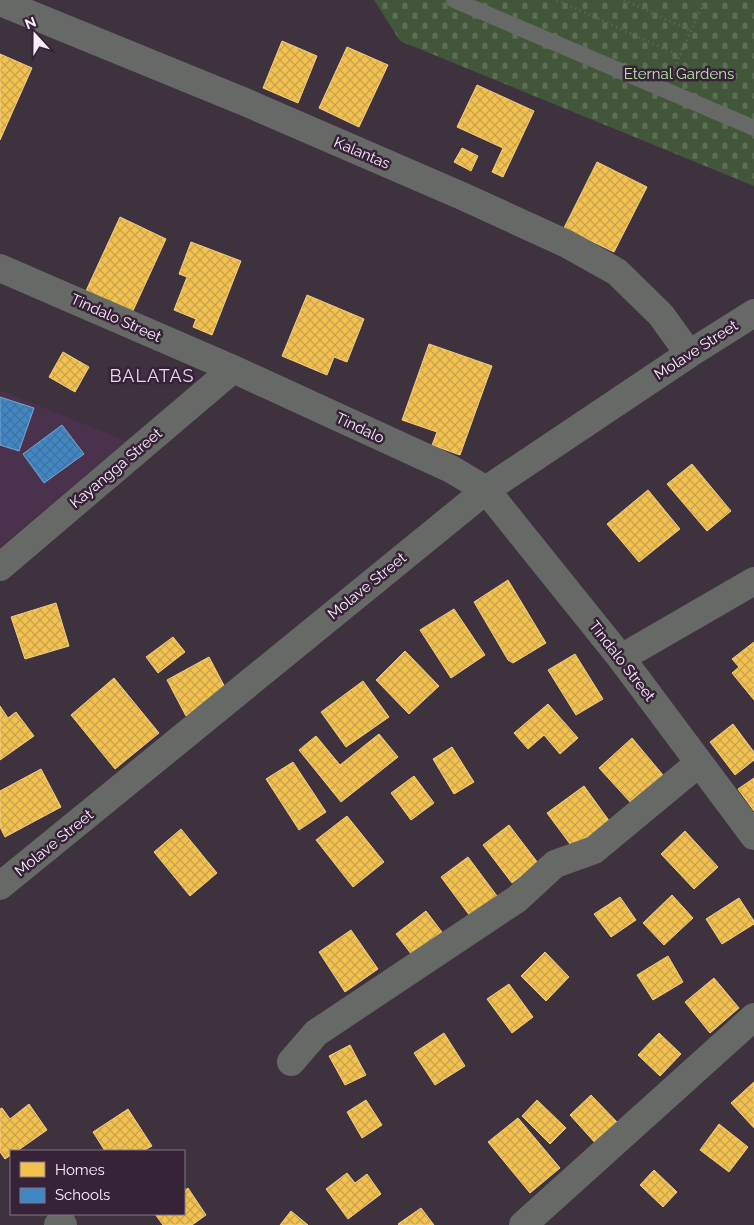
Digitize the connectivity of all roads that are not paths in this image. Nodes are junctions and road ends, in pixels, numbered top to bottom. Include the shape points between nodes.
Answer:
1 (454, 0) edge
2 (0, 2) edge
3 (754, 128) edge
4 (0, 268) edge
5 (754, 313) edge
6 (689, 354) junction
7 (233, 369) junction
8 (486, 490) junction
9 (0, 566) edge
10 (754, 581) edge
11 (621, 658) junction
12 (699, 763) junction
13 (754, 836) edge
14 (0, 886) edge
15 (752, 1021) edge
16 (291, 1062) dead end
17 (58, 1225) edge
18 (62, 1225) edge
19 (523, 1225) edge

1 - 3 lane
2 - 6 street, Kalantas via 245,102 567,244 617,272 661,315
4 - 7 street, Tindalo Street
5 - 6 street, Molave Street
6 - 8 street, Molave Street
7 - 8 street, Tindalo via 450,469
7 - 9 street, Kayangga Street
8 - 11 street, Tindalo Street
8 - 14 street, Molave Street
10 - 11 street
11 - 12 street, Tindalo Street
12 - 13 street, Tindalo Street
12 - 16 street via 594,850 555,864 517,899 316,1033
15 - 19 street
17 - 18 street

